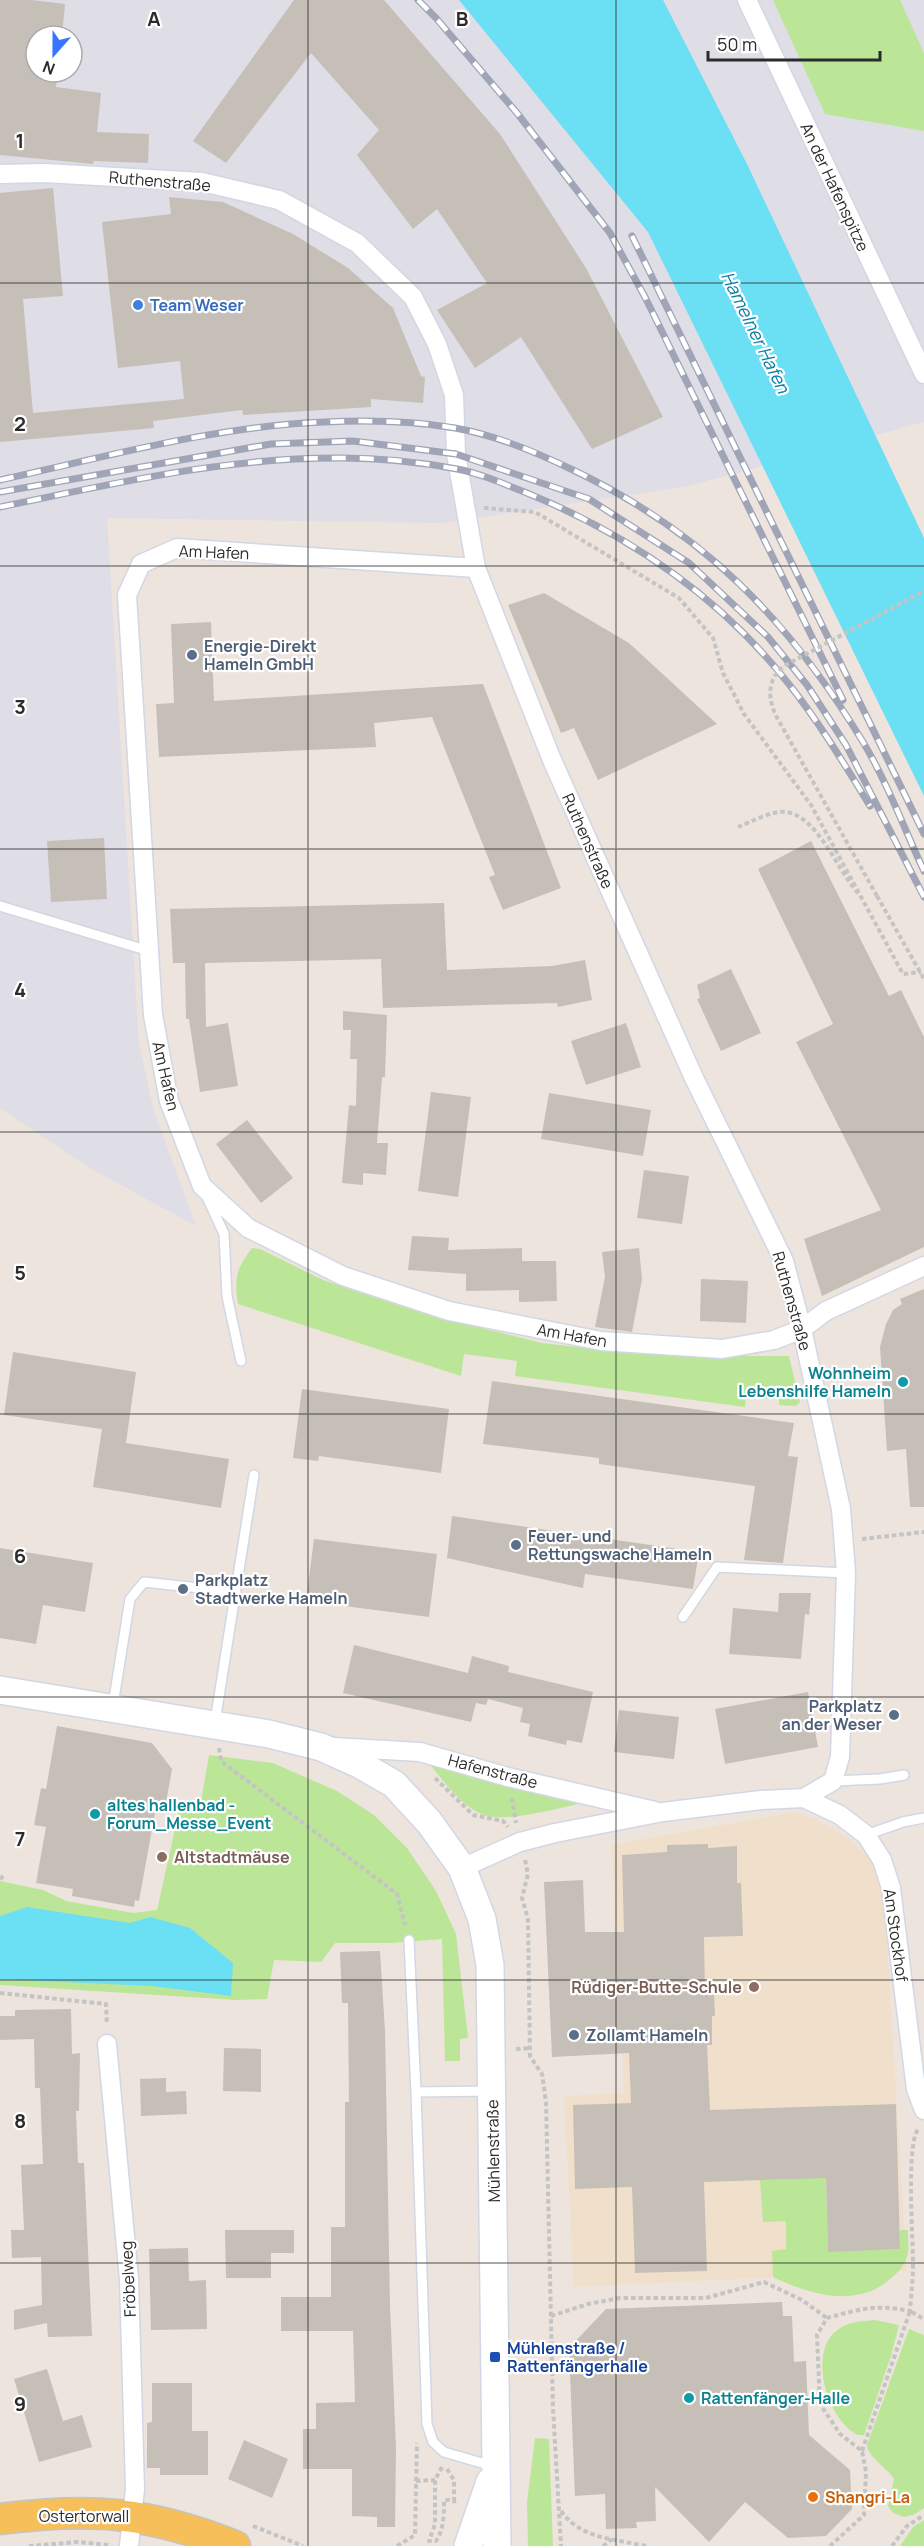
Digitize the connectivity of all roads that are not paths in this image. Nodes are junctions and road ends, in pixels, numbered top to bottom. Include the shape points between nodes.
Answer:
1 (747, 0) edge
2 (0, 174) edge
3 (924, 374) edge
4 (476, 568) junction
5 (0, 906) edge
6 (149, 951) junction
7 (202, 1186) junction
8 (924, 1266) edge
9 (802, 1329) junction
10 (241, 1361) dead end
11 (254, 1475) dead end
12 (846, 1573) junction
13 (236, 1592) junction
14 (683, 1617) dead end
15 (0, 1690) edge
16 (112, 1707) junction
17 (215, 1724) junction
18 (321, 1747) junction
19 (904, 1776) dead end
20 (833, 1781) junction
21 (394, 1784) joint
22 (804, 1798) junction
23 (663, 1812) junction
24 (924, 1818) edge
25 (866, 1835) junction
26 (462, 1868) junction
27 (409, 1940) road end
28 (107, 2044) road end
29 (492, 2091) junction
30 (416, 2092) junction
31 (924, 2110) edge
32 (495, 2467) junction
33 (133, 2515) junction
34 (0, 2519) edge
35 (500, 2541) edge
36 (123, 2546) edge
37 (235, 2546) edge
38 (468, 2546) edge

1 - 3 street, An der Hafenspitze
2 - 4 street, Ruthenstraße via 202,182 279,200 357,243 413,297 437,344 454,395 456,454
4 - 6 street, Am Hafen via 177,548 141,564 127,595
4 - 9 street, Ruthenstraße via 552,760 694,1078 784,1261
5 - 6 lane
6 - 7 street, Am Hafen via 153,1015 169,1101
7 - 9 street, Am Hafen via 248,1228 343,1276 448,1311 601,1341 722,1349 774,1340
7 - 10 lane via 224,1234 227,1296
8 - 9 street, Am Hafen via 826,1311
9 - 12 street, Ruthenstraße via 841,1509
11 - 13 lane
12 - 14 lane via 717,1567
12 - 20 street, Ruthenstraße via 840,1757
13 - 16 lane via 144,1582 130,1599
13 - 17 lane
15 - 16 main road, Hafenstraße
16 - 17 main road, Hafenstraße
17 - 18 main road, Hafenstraße
18 - 21 main road, Hafenstraße
18 - 23 street, Hafenstraße via 420,1752 508,1777
19 - 20 lane
20 - 22 street
21 - 26 main road, Mühlenstraße via 429,1822
22 - 23 street, Hafenstraße
22 - 25 street, Am Stockhof via 840,1815
23 - 26 street, Hafenstraße via 520,1842
24 - 25 lane
25 - 31 street, Am Stockhof via 882,1860 891,1888 916,2089
26 - 29 main road, Mühlenstraße via 482,1919 489,1965
27 - 30 lane
28 - 33 street, Fröbelweg via 129,2279
29 - 30 lane
29 - 32 main road, Mühlenstraße
30 - 32 lane via 428,2424 433,2442 444,2452
32 - 35 main road, Mühlenstraße
32 - 38 main road
33 - 34 main road, Ostertorwall via 60,2513
33 - 36 street, Fröbelweg
33 - 37 main road, Ostertorwall

